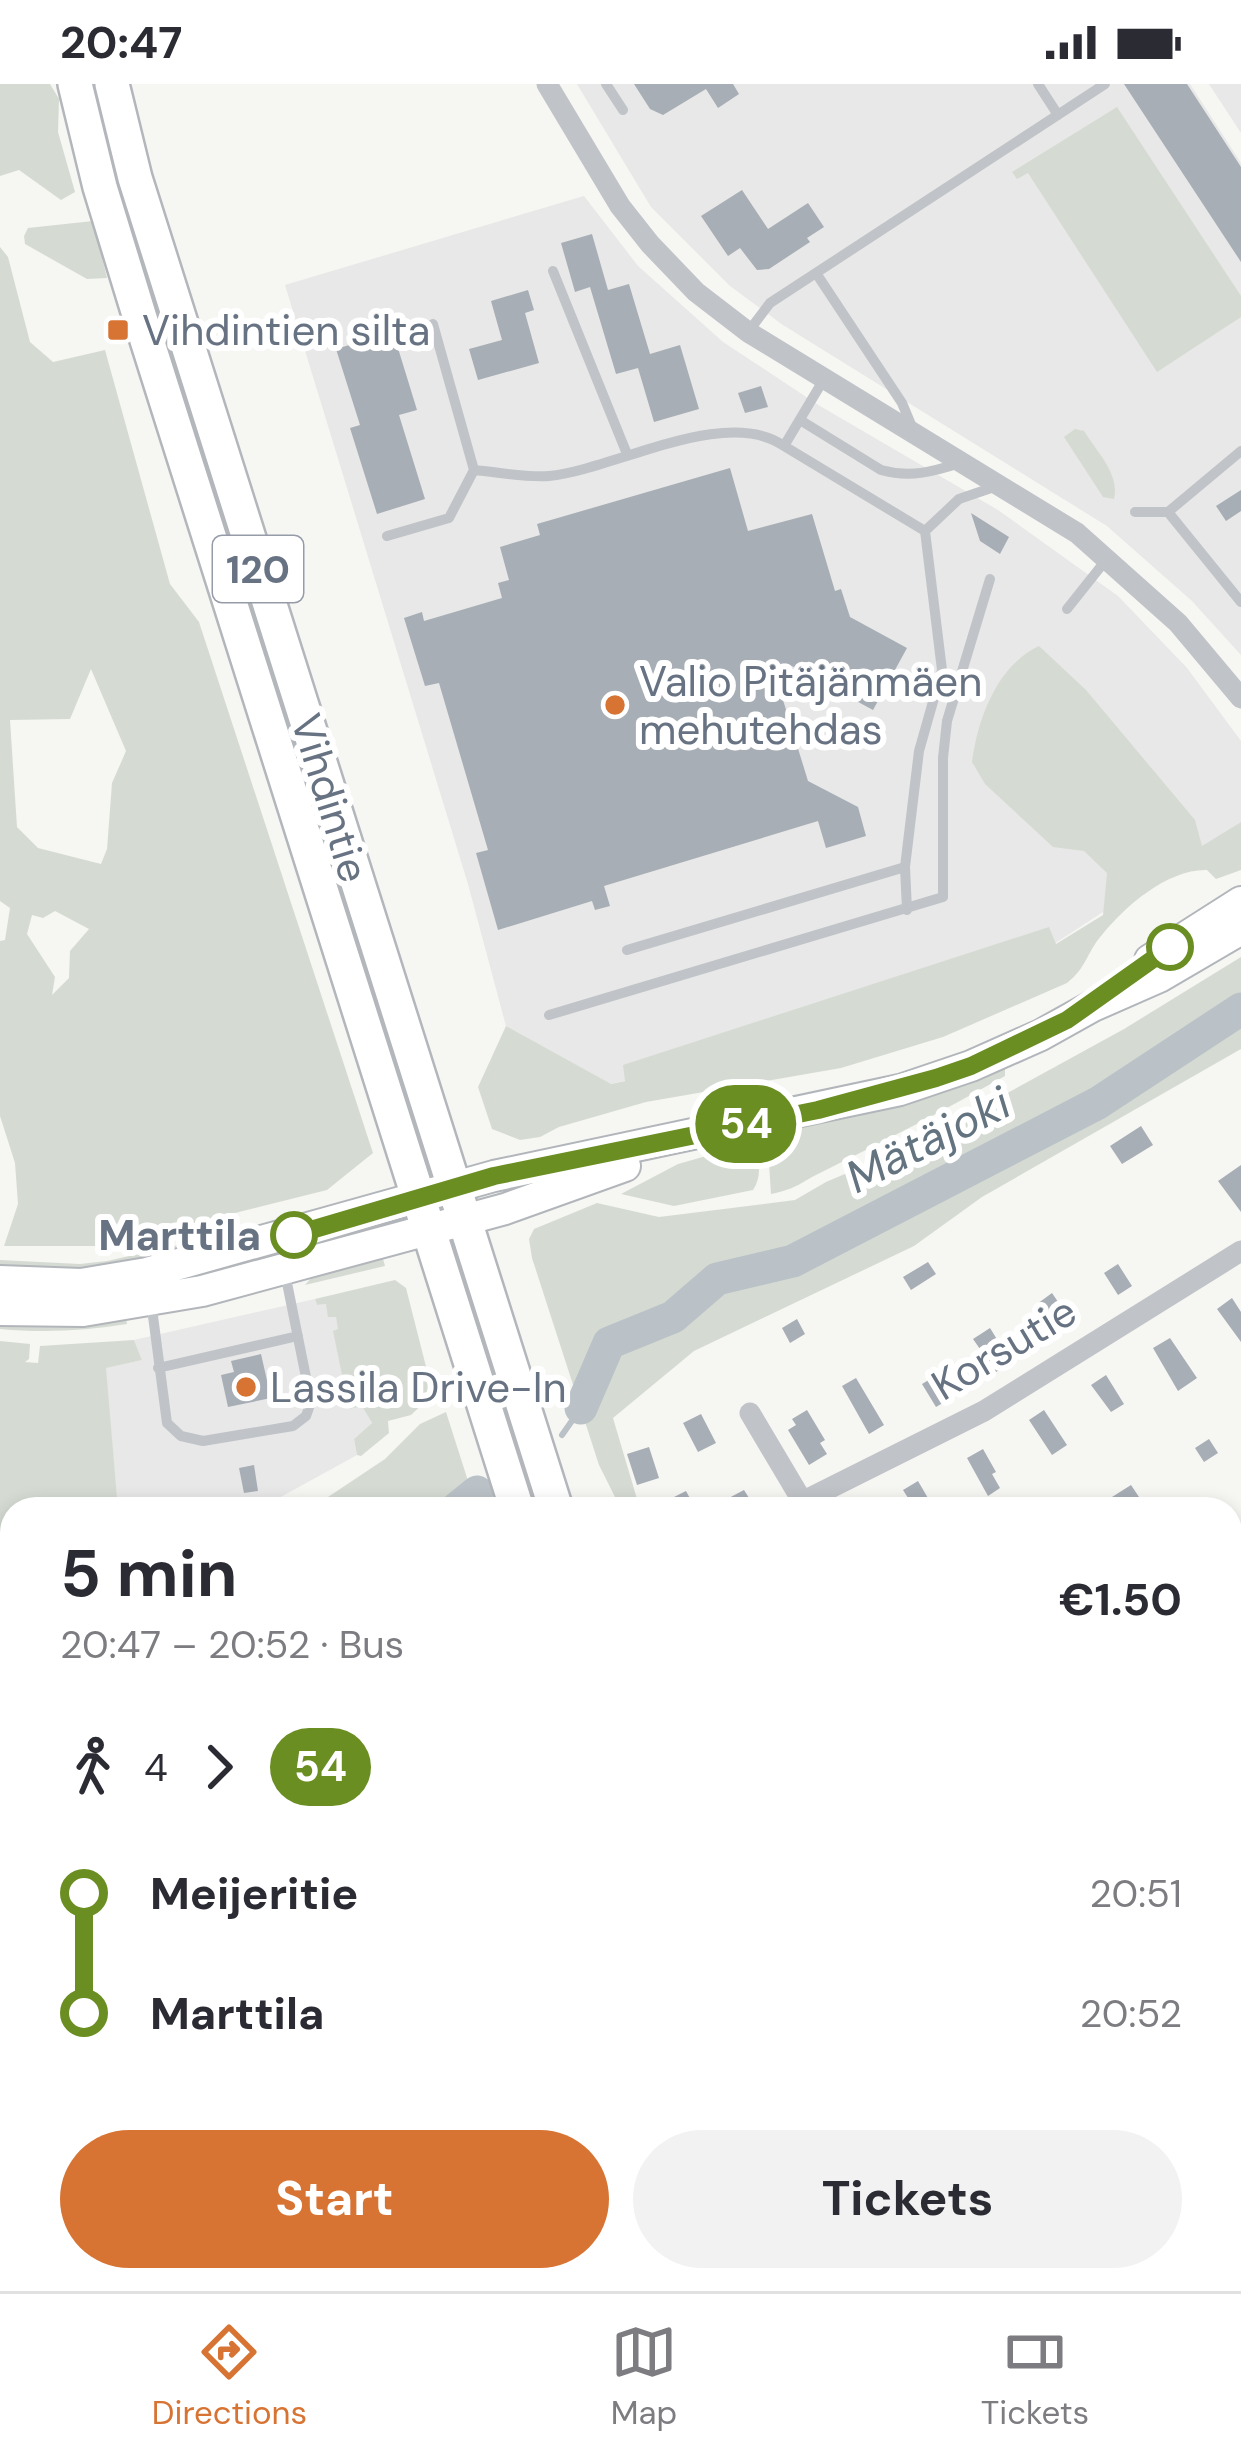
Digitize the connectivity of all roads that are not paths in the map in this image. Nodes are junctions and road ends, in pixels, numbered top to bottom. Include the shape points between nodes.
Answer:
1 (75, 84) edge
2 (112, 84) edge
3 (547, 84) edge
4 (606, 84) edge
5 (1038, 84) edge
6 (1105, 84) edge
7 (623, 110) dead end
8 (1058, 115) junction
9 (553, 271) dead end
10 (816, 273) junction
11 (433, 324) dead end
12 (748, 332) junction
13 (824, 380) junction
14 (800, 420) junction
15 (915, 435) junction
16 (784, 446) junction
17 (1241, 451) edge
18 (627, 454) junction
19 (961, 463) junction
20 (474, 470) junction
21 (998, 486) junction
22 (1135, 512) dead end
23 (1168, 512) junction
24 (925, 531) junction
25 (387, 536) dead end
26 (1108, 557) junction
27 (990, 579) dead end
28 (1241, 602) edge
29 (1067, 609) dead end
30 (1241, 698) edge
31 (905, 867) junction
32 (1241, 902) edge
33 (907, 910) junction
34 (1241, 929) edge
35 (626, 950) dead end
36 (1093, 1006) junction
37 (549, 1015) dead end
38 (459, 1205) junction
39 (424, 1214) junction
40 (1241, 1251) edge
41 (284, 1268) junction
42 (0, 1281) edge
43 (149, 1287) junction
44 (0, 1310) edge
45 (298, 1336) junction
46 (158, 1367) junction
47 (750, 1413) dead end
48 (513, 1497) edge
49 (552, 1497) edge
50 (800, 1497) edge
51 (820, 1497) edge

1 - 39 main road, Vihdintie / 120 via 140,318
2 - 38 main road, Vihdintie / 120
3 - 12 street via 650,244
4 - 7 lane
5 - 8 lane
6 - 8 lane
8 - 10 lane
9 - 18 lane
10 - 12 lane via 770,303
10 - 15 lane
11 - 20 lane
12 - 13 street
13 - 14 lane
13 - 15 street
14 - 16 lane
14 - 19 lane via 881,470 924,474
15 - 19 street
16 - 18 lane via 767,434 687,437
16 - 24 lane
17 - 23 lane
18 - 20 lane via 549,476
19 - 21 street
20 - 25 lane via 448,518
21 - 24 lane via 959,499
21 - 26 street
22 - 23 lane
23 - 28 lane
24 - 31 lane via 942,670 919,751
26 - 29 lane
26 - 30 street
27 - 33 lane via 947,721 943,897
31 - 33 lane
31 - 35 lane
32 - 36 main road
33 - 37 lane
34 - 36 main road
36 - 38 main road via 971,1066 900,1090 494,1176
38 - 39 main road
38 - 49 main road, Vihdintie / 120
39 - 41 main road
39 - 43 main road
39 - 48 main road, Vihdintie / 120
40 - 51 street, Korsutie via 985,1411
41 - 43 main road
41 - 45 lane
42 - 43 main road
43 - 44 main road via 83,1311
43 - 46 lane
45 - 46 lane
45 - 46 lane via 310,1402 292,1426 203,1441 181,1436 167,1423
47 - 50 street

